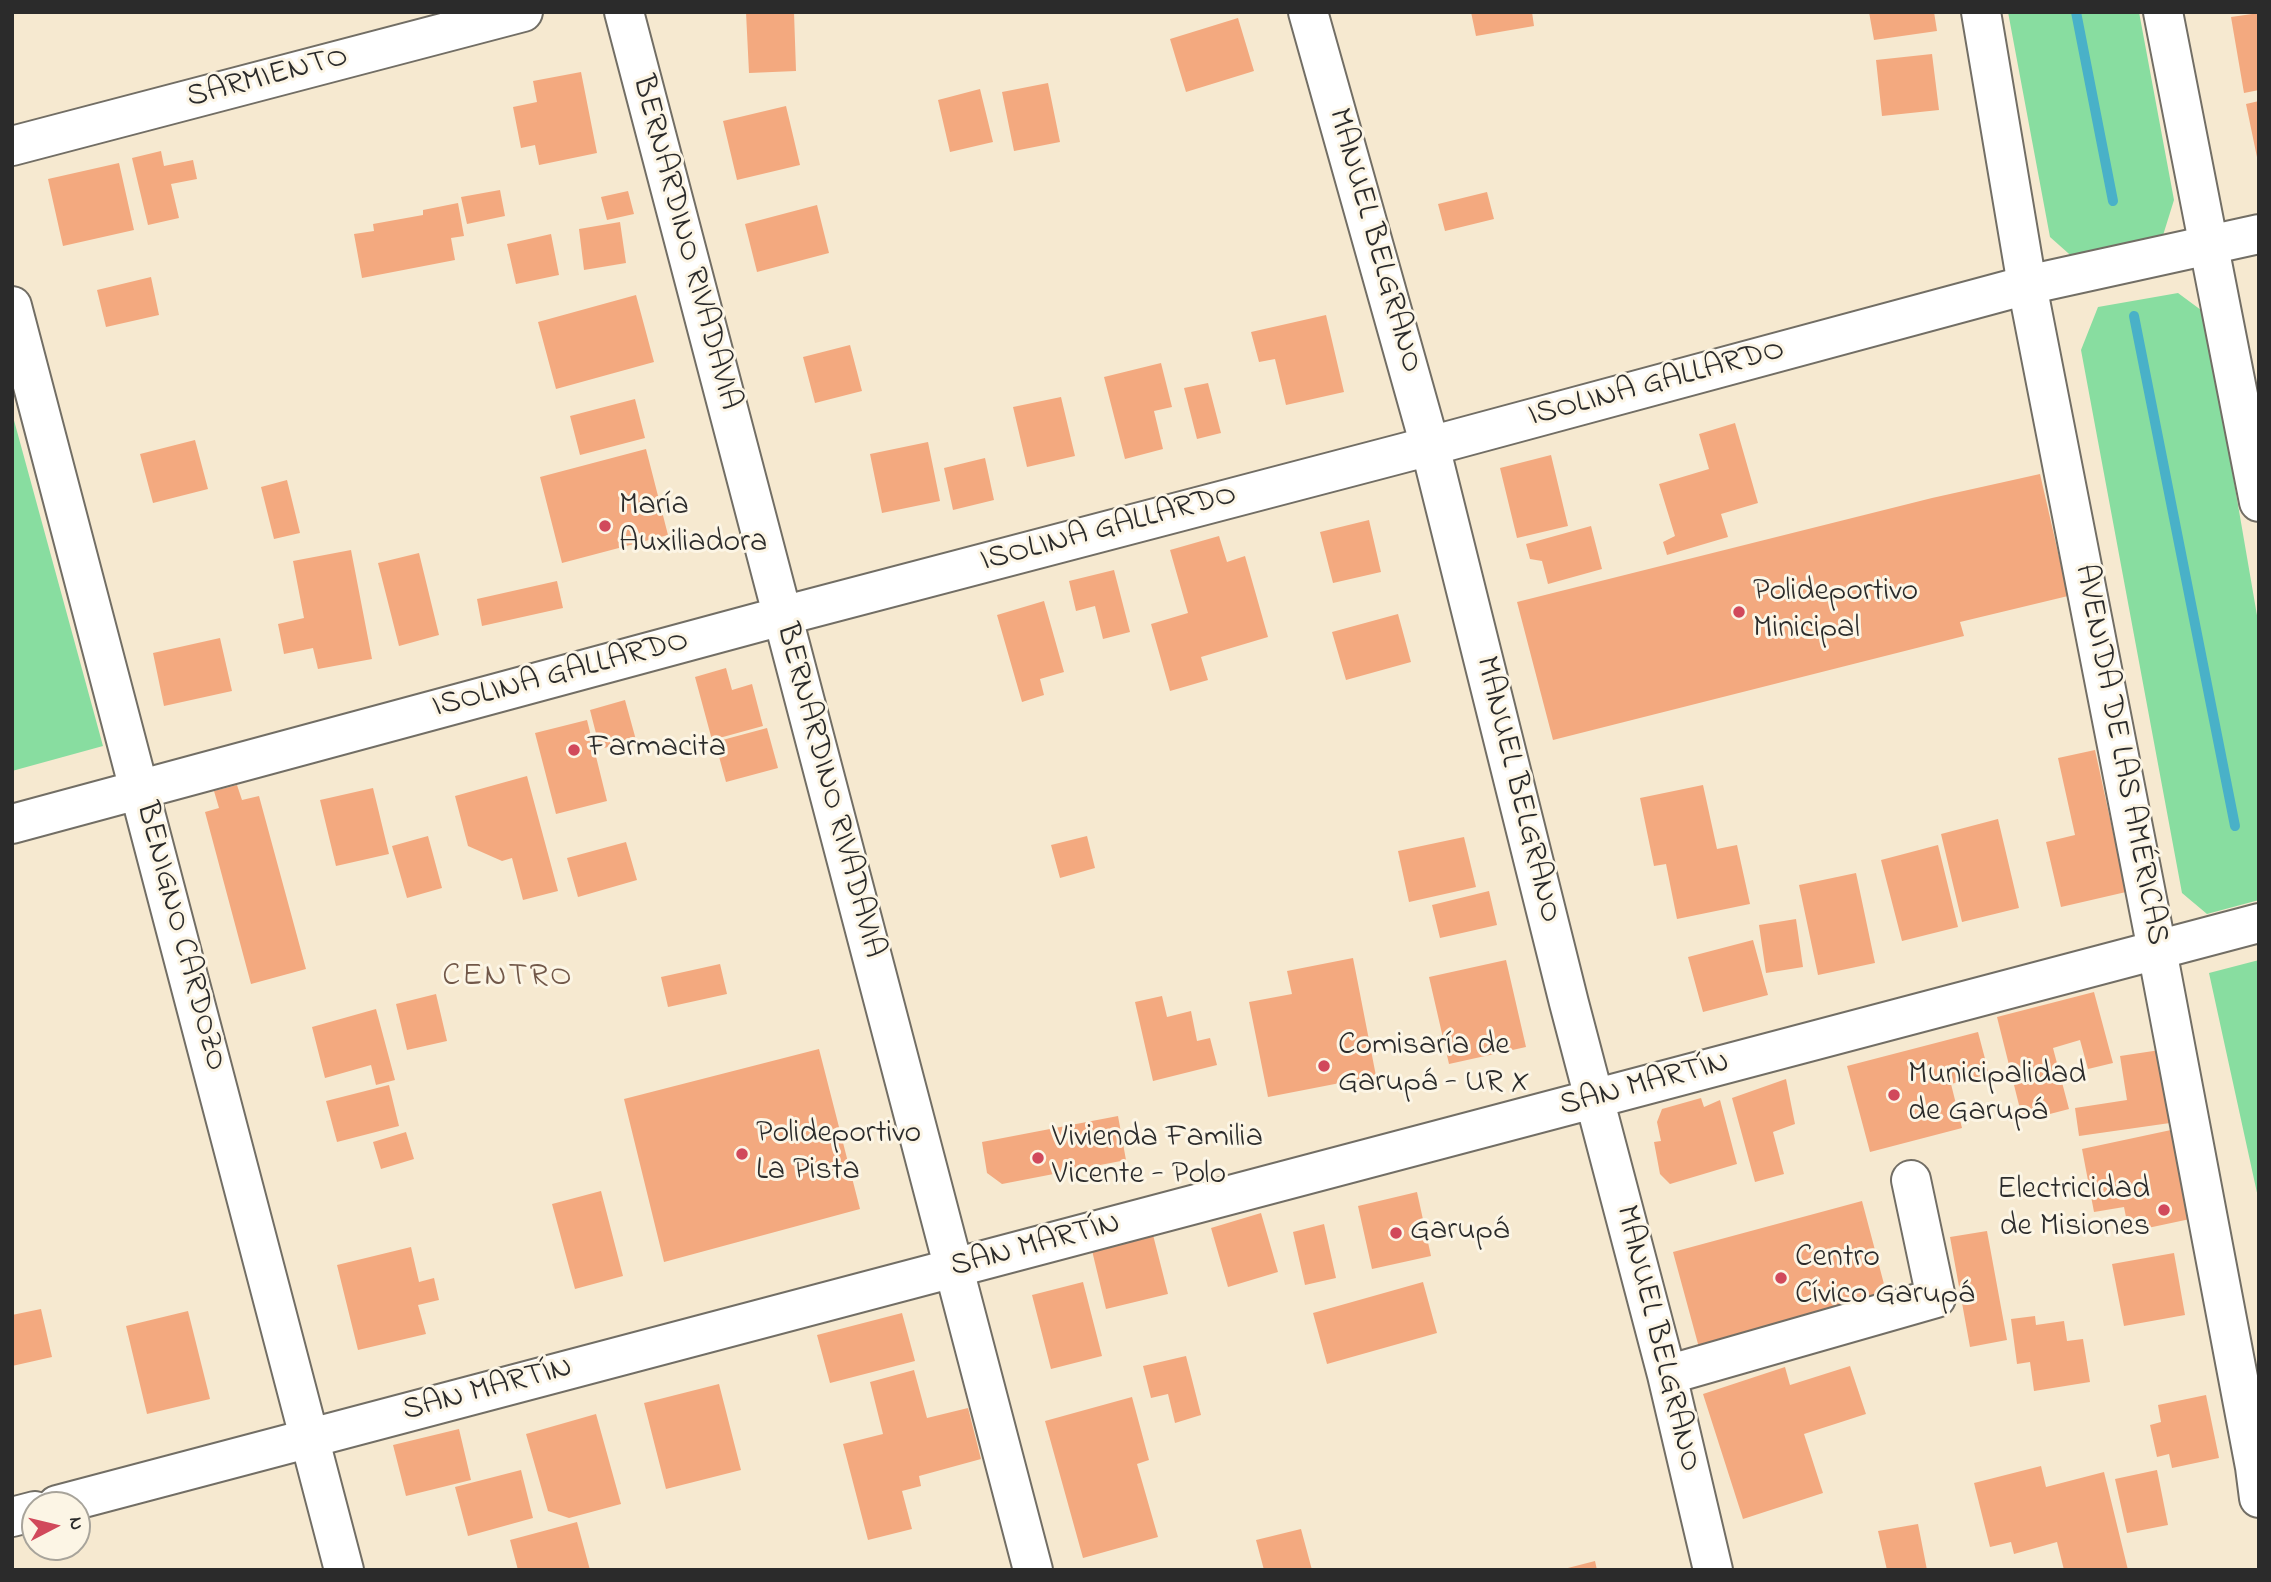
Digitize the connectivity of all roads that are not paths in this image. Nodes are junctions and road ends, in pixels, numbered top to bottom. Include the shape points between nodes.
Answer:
1 (523, 12) edge
2 (624, 12) edge
3 (1308, 12) edge
4 (1981, 12) edge
5 (2164, 12) edge
6 (12, 146) edge
7 (2259, 234) edge
8 (2208, 244) junction
9 (2027, 285) junction
10 (12, 306) edge
11 (1430, 446) junction
12 (2259, 502) edge
13 (782, 616) junction
14 (141, 790) junction
15 (12, 824) edge
16 (2259, 923) edge
17 (2157, 950) junction
18 (1594, 1100) junction
19 (1911, 1180) dead end
20 (954, 1269) junction
21 (1667, 1375) junction
22 (309, 1438) junction
23 (91, 1496) edge
24 (2259, 1498) edge
25 (344, 1570) edge
26 (1032, 1570) edge
27 (1713, 1570) edge

1 - 6 street, SARMIENTO
2 - 13 street, BERNARDINO RIVADAVIA
3 - 11 street, MANUEL BELGRANO
4 - 9 street, AVENIDA DE LAS AMÉRICAS
5 - 8 street
7 - 8 street, ISOLINA GALLARDO
8 - 9 street, ISOLINA GALLARDO
8 - 12 street
9 - 11 street, ISOLINA GALLARDO
9 - 17 street, AVENIDA DE LAS AMÉRICAS
10 - 14 street, BENIGNO CARDOZO
11 - 13 street, ISOLINA GALLARDO
11 - 18 street, MANUEL BELGRANO
13 - 14 street, ISOLINA GALLARDO
13 - 20 street, BERNARDINO RIVADAVIA
14 - 15 street, ISOLINA GALLARDO
14 - 22 street, BENIGNO CARDOZO
16 - 17 street, SAN MARTÍN
17 - 18 street, SAN MARTÍN
17 - 24 street, AVENIDA DE LAS AMÉRICAS
18 - 20 street, SAN MARTÍN
18 - 21 street, MANUEL BELGRANO
19 - 21 street via 1936,1298
20 - 22 street, SAN MARTÍN
20 - 26 street, BERNARDINO RIVADAVIA
21 - 27 street, MANUEL BELGRANO
22 - 23 street, SAN MARTÍN
22 - 25 street, BENIGNO CARDOZO

